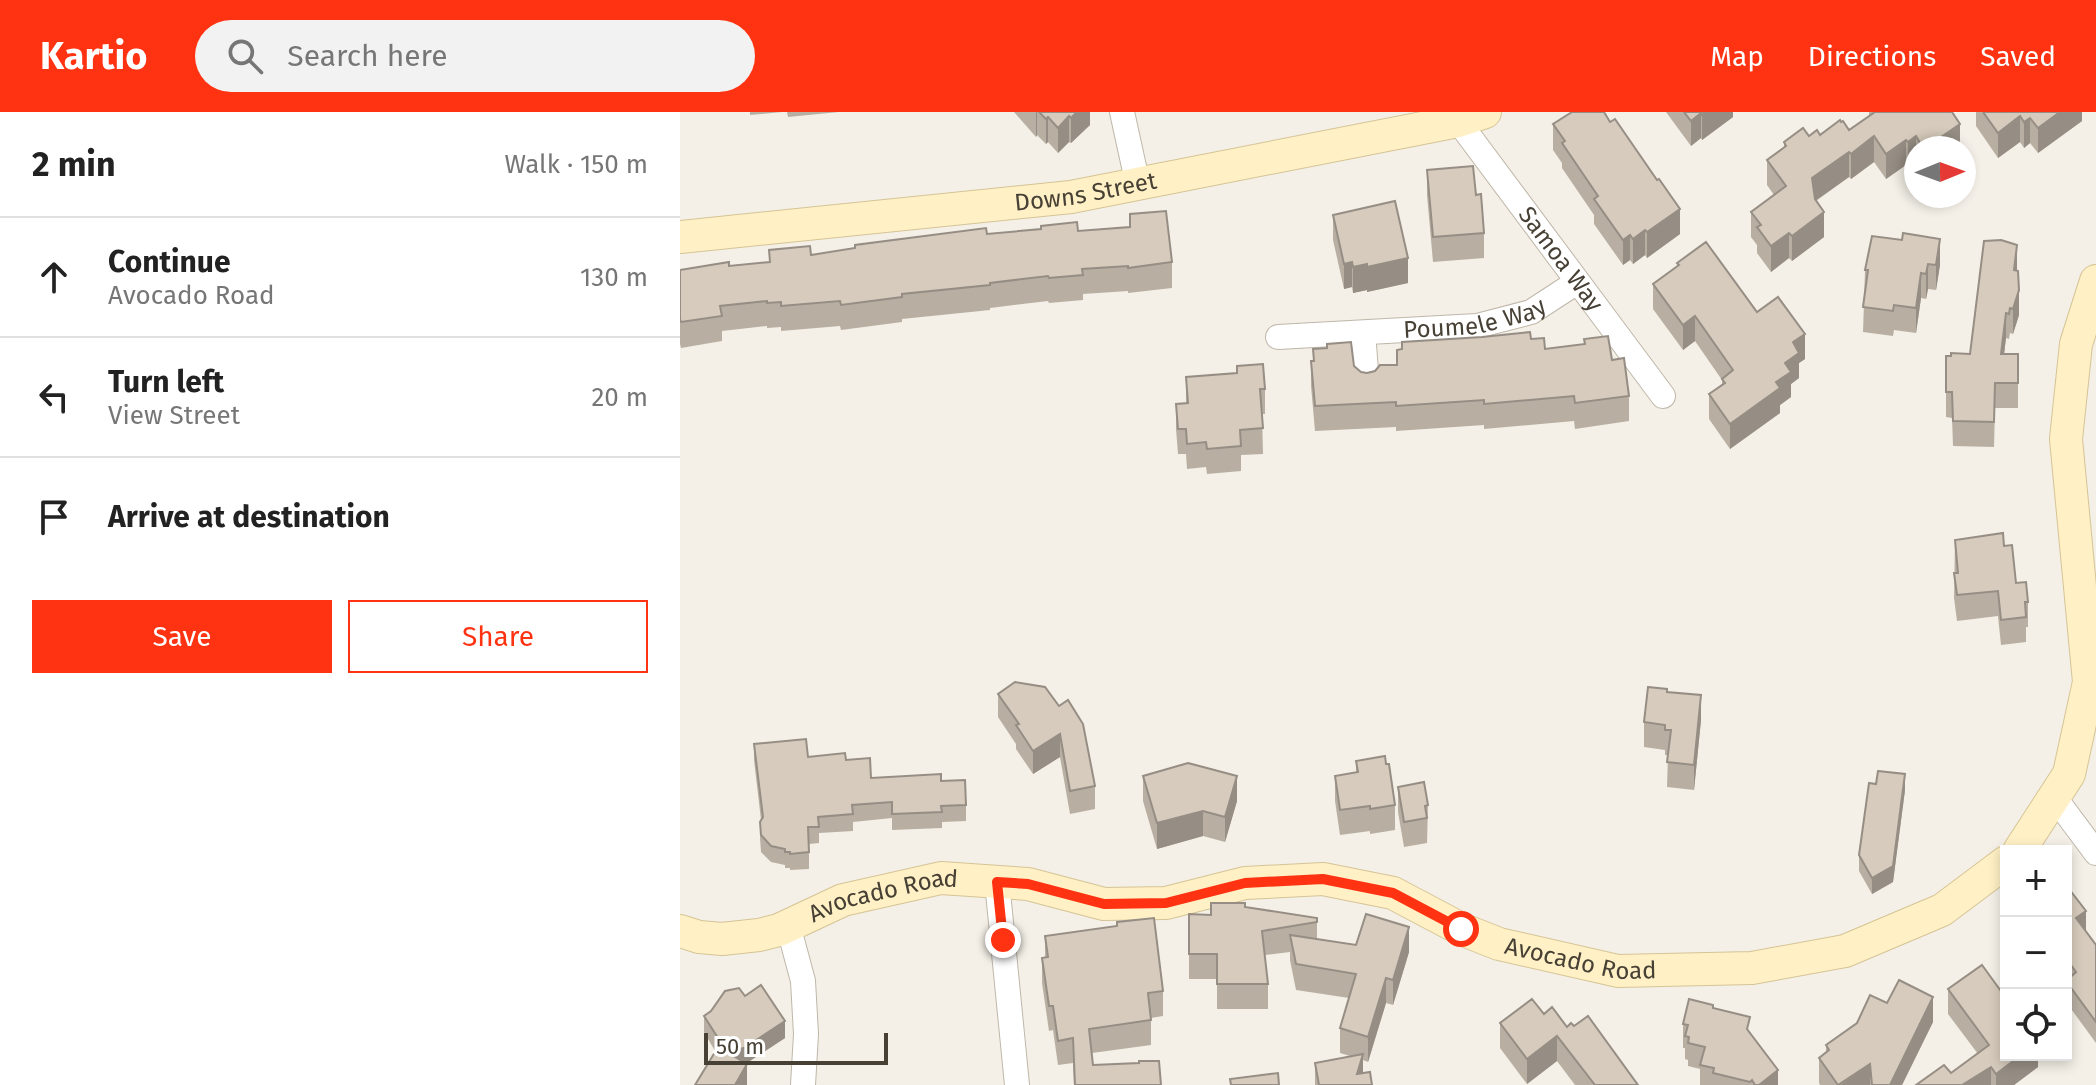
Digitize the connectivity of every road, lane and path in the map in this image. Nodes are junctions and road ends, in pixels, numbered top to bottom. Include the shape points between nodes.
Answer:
1 (1122, 112) edge
2 (1471, 117) edge
3 (1138, 185) junction
4 (680, 237) edge
5 (2096, 281) edge
6 (1577, 282) junction
7 (1363, 333) junction
8 (1278, 337) dead end
9 (1367, 383) edge
10 (1663, 396) dead end
11 (2055, 798) junction
12 (2023, 845) edge
13 (2096, 853) edge
14 (2000, 866) edge
15 (997, 882) junction
16 (788, 925) junction
17 (680, 931) edge
18 (803, 1085) edge
19 (1017, 1085) edge

1 - 3 street
2 - 3 street, Downs Street
2 - 6 street, Samoa Way
3 - 4 street, Downs Street via 1071,197
5 - 11 street via 2076,344 2066,439 2089,682 2069,774
6 - 7 street, Poumele Way via 1531,312 1477,326
6 - 10 street, Samoa Way
7 - 8 street, Poumele Way
7 - 9 street
11 - 12 street
11 - 13 street
14 - 15 street, Avocado Road via 1942,910 1845,951 1752,968 1618,971 1499,944 1393,893 1323,879 1245,883 1166,903 1104,904 1028,884
15 - 16 street, Avocado Road via 941,878 843,900
15 - 19 street
16 - 17 street, Avocado Road via 732,938
16 - 18 street via 803,981

